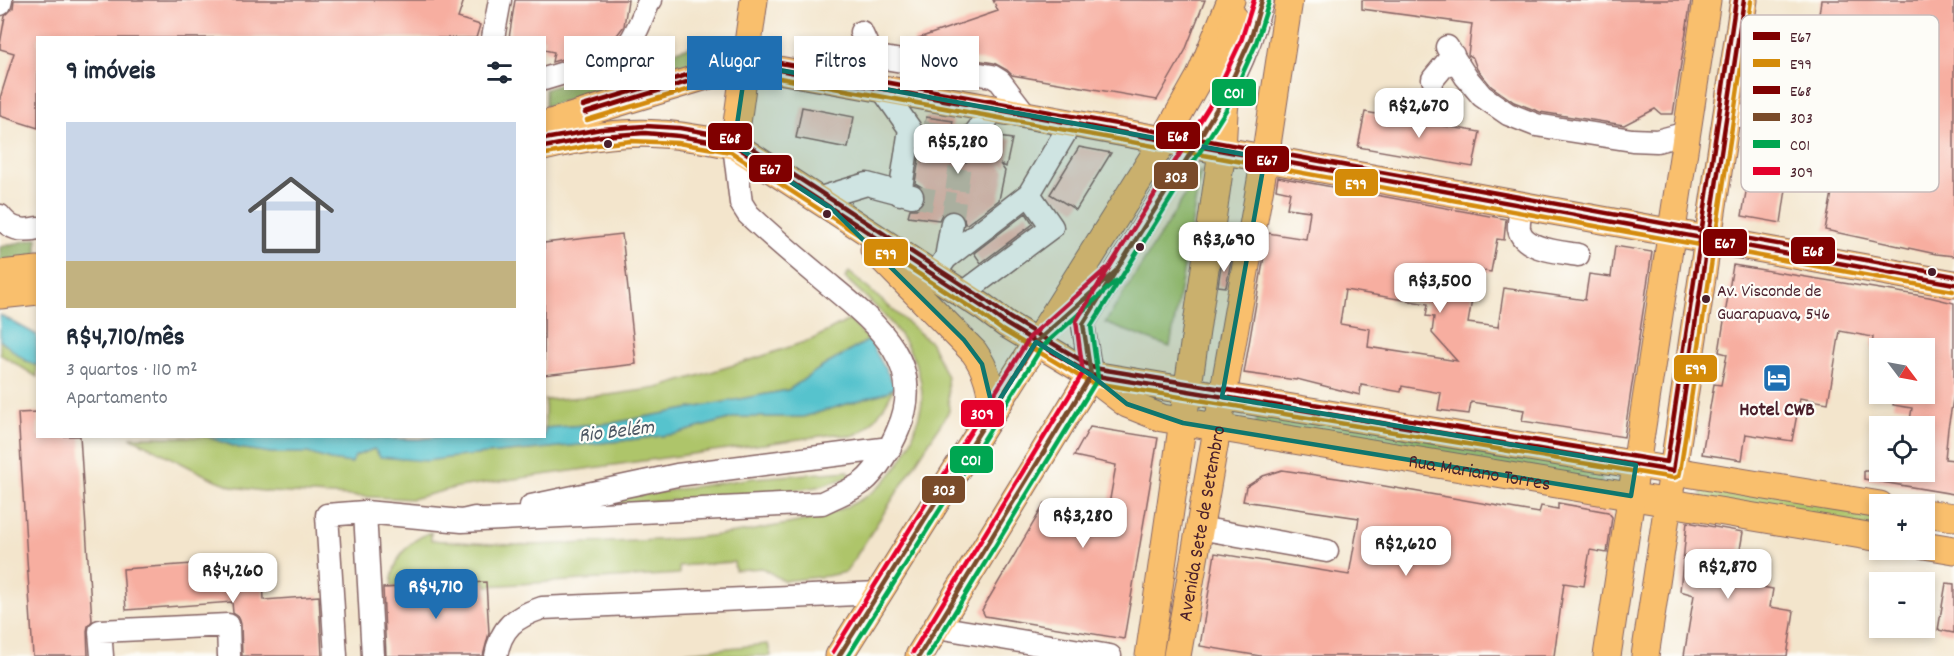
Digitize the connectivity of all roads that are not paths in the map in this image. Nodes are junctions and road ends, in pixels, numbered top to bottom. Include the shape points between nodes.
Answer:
1 (500, 0) edge
2 (651, 0) edge
3 (754, 0) edge
4 (1234, 0) edge
5 (1262, 0) edge
6 (1289, 0) edge
7 (1707, 0) edge
8 (1744, 0) edge
9 (1742, 15) edge
10 (1741, 22) edge
11 (861, 32) dead end
12 (493, 36) edge
13 (750, 36) edge
14 (1737, 52) junction
15 (546, 78) edge
16 (1433, 78) dead end
17 (687, 82) edge
18 (742, 90) edge
19 (883, 90) edge
20 (888, 90) edge
21 (1227, 91) junction
22 (1693, 93) junction
23 (995, 109) junction
24 (1727, 114) junction
25 (1026, 115) junction
26 (1741, 116) edge
27 (1071, 123) junction
28 (546, 124) edge
29 (1687, 133) junction
30 (1164, 140) junction
31 (961, 141) tunnel mouth
32 (734, 145) junction
33 (1195, 146) junction
34 (546, 147) edge
35 (1222, 151) junction
36 (1265, 158) junction
37 (1029, 194) junction
38 (824, 204) junction
39 (1521, 205) junction
40 (0, 216) edge
41 (952, 223) tunnel mouth
42 (36, 229) edge
43 (1671, 233) junction
44 (1708, 239) junction
45 (1578, 255) dead end
46 (940, 266) junction
47 (36, 270) edge
48 (1116, 271) junction
49 (0, 274) edge
50 (1954, 284) edge
51 (36, 291) edge
52 (1663, 291) junction
53 (962, 294) junction
54 (0, 295) edge
55 (1036, 342) junction
56 (1692, 348) junction
57 (1091, 375) junction
58 (1224, 389) junction
59 (1187, 391) junction
60 (993, 410) junction
61 (1183, 423) junction
62 (1217, 428) junction
63 (890, 448) junction
64 (1636, 465) junction
65 (1673, 471) junction
66 (1631, 496) junction
67 (1668, 503) junction
68 (1869, 503) edge
69 (365, 512) junction
70 (1935, 515) edge
71 (1954, 518) edge
72 (462, 521) junction
73 (1199, 528) junction
74 (1869, 536) edge
75 (1935, 547) edge
76 (1954, 550) edge
77 (1327, 551) dead end
78 (879, 593) junction
79 (1652, 609) junction
80 (937, 627) junction
81 (102, 656) edge
82 (229, 656) edge
83 (336, 656) edge
84 (373, 656) edge
85 (496, 656) edge
86 (839, 656) edge
87 (919, 656) edge
88 (1110, 656) edge
89 (1149, 656) edge
90 (1177, 656) edge
91 (1609, 656) edge
92 (1645, 656) edge

1 - 12 street
2 - 15 street via 624,52
3 - 13 main road
4 - 21 main road, Avenida Sete de Setembro
4 - 30 main road via 1200,76
5 - 21 street via 1251,38
6 - 36 main road, Avenida Sete de Setembro
7 - 22 main road
8 - 9 main road
10 - 14 main road
11 - 25 street via 872,56 992,76
14 - 22 main road
14 - 24 main road
16 - 29 street via 1450,51 1462,82 1508,114 1536,125 1632,140 1657,141
17 - 28 main road
18 - 32 main road
19 - 38 street via 917,130 906,195 867,184
20 - 23 main road
21 - 33 street
21 - 35 main road, Avenida Sete de Setembro
22 - 29 main road
23 - 25 main road
23 - 31 street
24 - 26 street
24 - 44 main road
25 - 27 main road
27 - 30 main road
27 - 37 street
29 - 43 main road
30 - 33 main road
30 - 55 main road
32 - 34 main road via 689,136 639,133
32 - 38 main road, Rua Mariano Torres
32 - 63 street via 741,202 748,214 881,330 897,355 904,371 907,403
33 - 35 main road
33 - 48 street
35 - 36 main road
35 - 59 main road, Avenida Sete de Setembro
36 - 39 main road
36 - 58 main road, Avenida Sete de Setembro
37 - 46 street
37 - 53 street via 1052,227
38 - 46 main road, Rua Mariano Torres
38 - 60 main road via 974,352 987,375
39 - 43 main road
39 - 45 street via 1519,230 1524,240 1542,249
40 - 42 street via 7,225 27,231
41 - 46 street
43 - 44 main road
43 - 52 main road
44 - 50 main road
44 - 56 main road
46 - 53 main road, Rua Mariano Torres
47 - 49 main road
48 - 55 street
48 - 57 street via 1083,324
51 - 54 main road
52 - 56 main road
52 - 64 main road
53 - 55 main road, Rua Mariano Torres
55 - 57 main road, Rua Mariano Torres
55 - 60 main road
56 - 65 main road
57 - 59 main road, Rua Mariano Torres
57 - 61 main road, Rua Mariano Torres via 1127,404
57 - 80 main road
58 - 59 main road, Rua Mariano Torres
58 - 62 main road, Avenida Sete de Setembro
58 - 64 main road, Rua Mariano Torres
59 - 61 main road, Avenida Sete de Setembro
60 - 78 main road
61 - 62 main road, Rua Mariano Torres
61 - 89 main road, Avenida Sete de Setembro
62 - 66 main road, Rua Mariano Torres
62 - 73 main road, Avenida Sete de Setembro
63 - 72 street via 677,475
63 - 72 street via 863,482 822,503
64 - 65 main road, Rua Mariano Torres
64 - 66 main road
65 - 67 main road
65 - 68 main road, Rua Mariano Torres
66 - 67 main road, Rua Mariano Torres
66 - 91 main road
67 - 74 main road, Rua Mariano Torres
67 - 79 main road
69 - 72 street
69 - 83 street via 327,515
69 - 84 street
70 - 71 main road
73 - 77 street
73 - 90 main road, Avenida Sete de Setembro
75 - 76 main road
78 - 85 street via 542,608 522,615 506,629
78 - 86 main road
79 - 91 main road
79 - 92 main road
80 - 87 main road
80 - 88 street
81 - 82 street via 100,632 228,625

